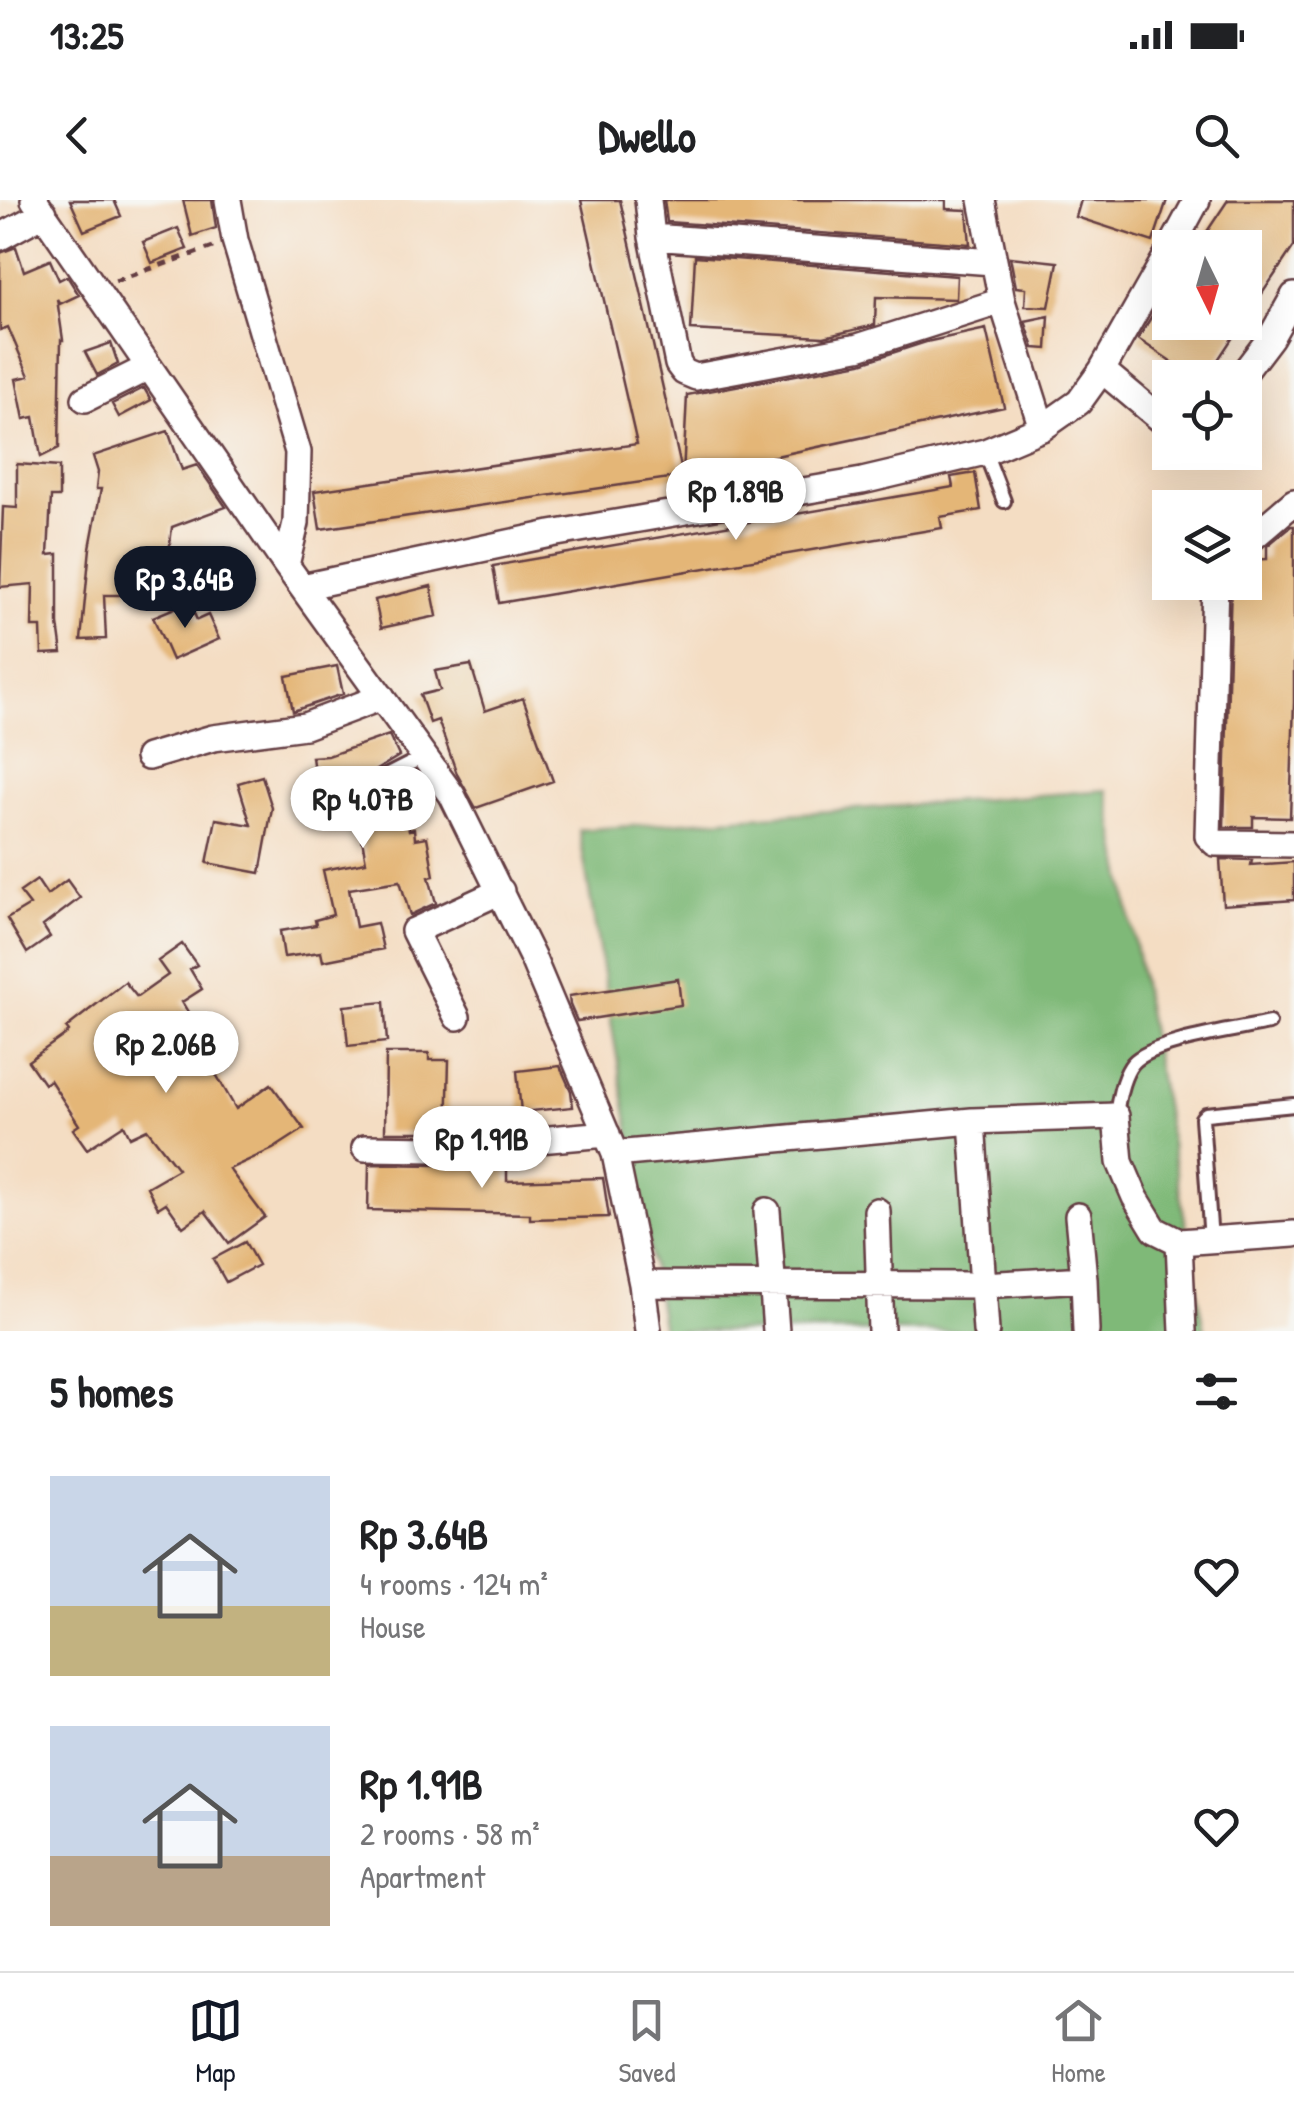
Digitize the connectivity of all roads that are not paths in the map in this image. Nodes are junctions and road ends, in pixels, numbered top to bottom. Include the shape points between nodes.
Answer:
1 (228, 200) edge
2 (648, 200) edge
3 (982, 200) edge
4 (1196, 200) edge
5 (39, 207) edge
6 (1181, 230) edge
7 (0, 237) edge
8 (652, 237) junction
9 (992, 262) junction
10 (1152, 282) edge
11 (1294, 296) edge
12 (1002, 301) junction
13 (1254, 360) edge
14 (149, 367) junction
15 (1102, 370) junction
16 (84, 399) dead end
17 (1152, 412) edge
18 (1042, 428) junction
19 (985, 452) junction
20 (1004, 501) dead end
21 (1294, 502) edge
22 (1262, 529) edge
23 (286, 565) junction
24 (302, 587) junction
25 (1215, 600) edge
26 (382, 698) junction
27 (425, 756) junction
28 (148, 758) dead end
29 (376, 781) dead end
30 (1294, 844) edge
31 (501, 891) junction
32 (457, 1017) dead end
33 (1269, 1023) dead end
34 (1294, 1105) edge
35 (1116, 1116) junction
36 (972, 1121) junction
37 (611, 1144) junction
38 (366, 1148) dead end
39 (768, 1211) dead end
40 (876, 1211) dead end
41 (1078, 1216) dead end
42 (1294, 1234) edge
43 (1211, 1240) junction
44 (1179, 1242) junction
45 (1084, 1278) junction
46 (642, 1284) junction
47 (772, 1284) junction
48 (878, 1285) junction
49 (983, 1285) junction
50 (648, 1331) edge
51 (776, 1331) edge
52 (881, 1331) edge
53 (986, 1331) edge
54 (1086, 1331) edge
55 (1183, 1331) edge

1 - 23 street via 298,452 296,523
2 - 8 street
3 - 9 street
4 - 6 street
5 - 7 street
5 - 14 street
8 - 9 street
8 - 12 street via 678,364 696,377 858,347
9 - 12 street
10 - 15 street
11 - 13 street
12 - 18 street
14 - 16 street
14 - 23 street
15 - 17 street
15 - 18 street via 1079,402
18 - 19 street
19 - 20 lane
19 - 24 street
21 - 22 street
23 - 24 street
24 - 26 street
25 - 30 street via 1208,836 1215,843
26 - 27 street
26 - 28 street via 305,726 213,738
27 - 29 lane
27 - 31 street
31 - 32 street via 414,931
31 - 37 street
33 - 35 lane via 1162,1046 1134,1063
34 - 43 lane via 1202,1118
35 - 36 street
35 - 44 street via 1120,1162 1135,1197 1155,1230
36 - 37 street
36 - 49 street
37 - 38 street
37 - 46 street
39 - 47 street
40 - 48 street
41 - 45 street
42 - 43 street
43 - 44 street
44 - 55 street
45 - 49 street
45 - 54 street
46 - 47 street
46 - 50 street
47 - 48 street
47 - 51 street
48 - 49 street
48 - 52 street
49 - 53 street

